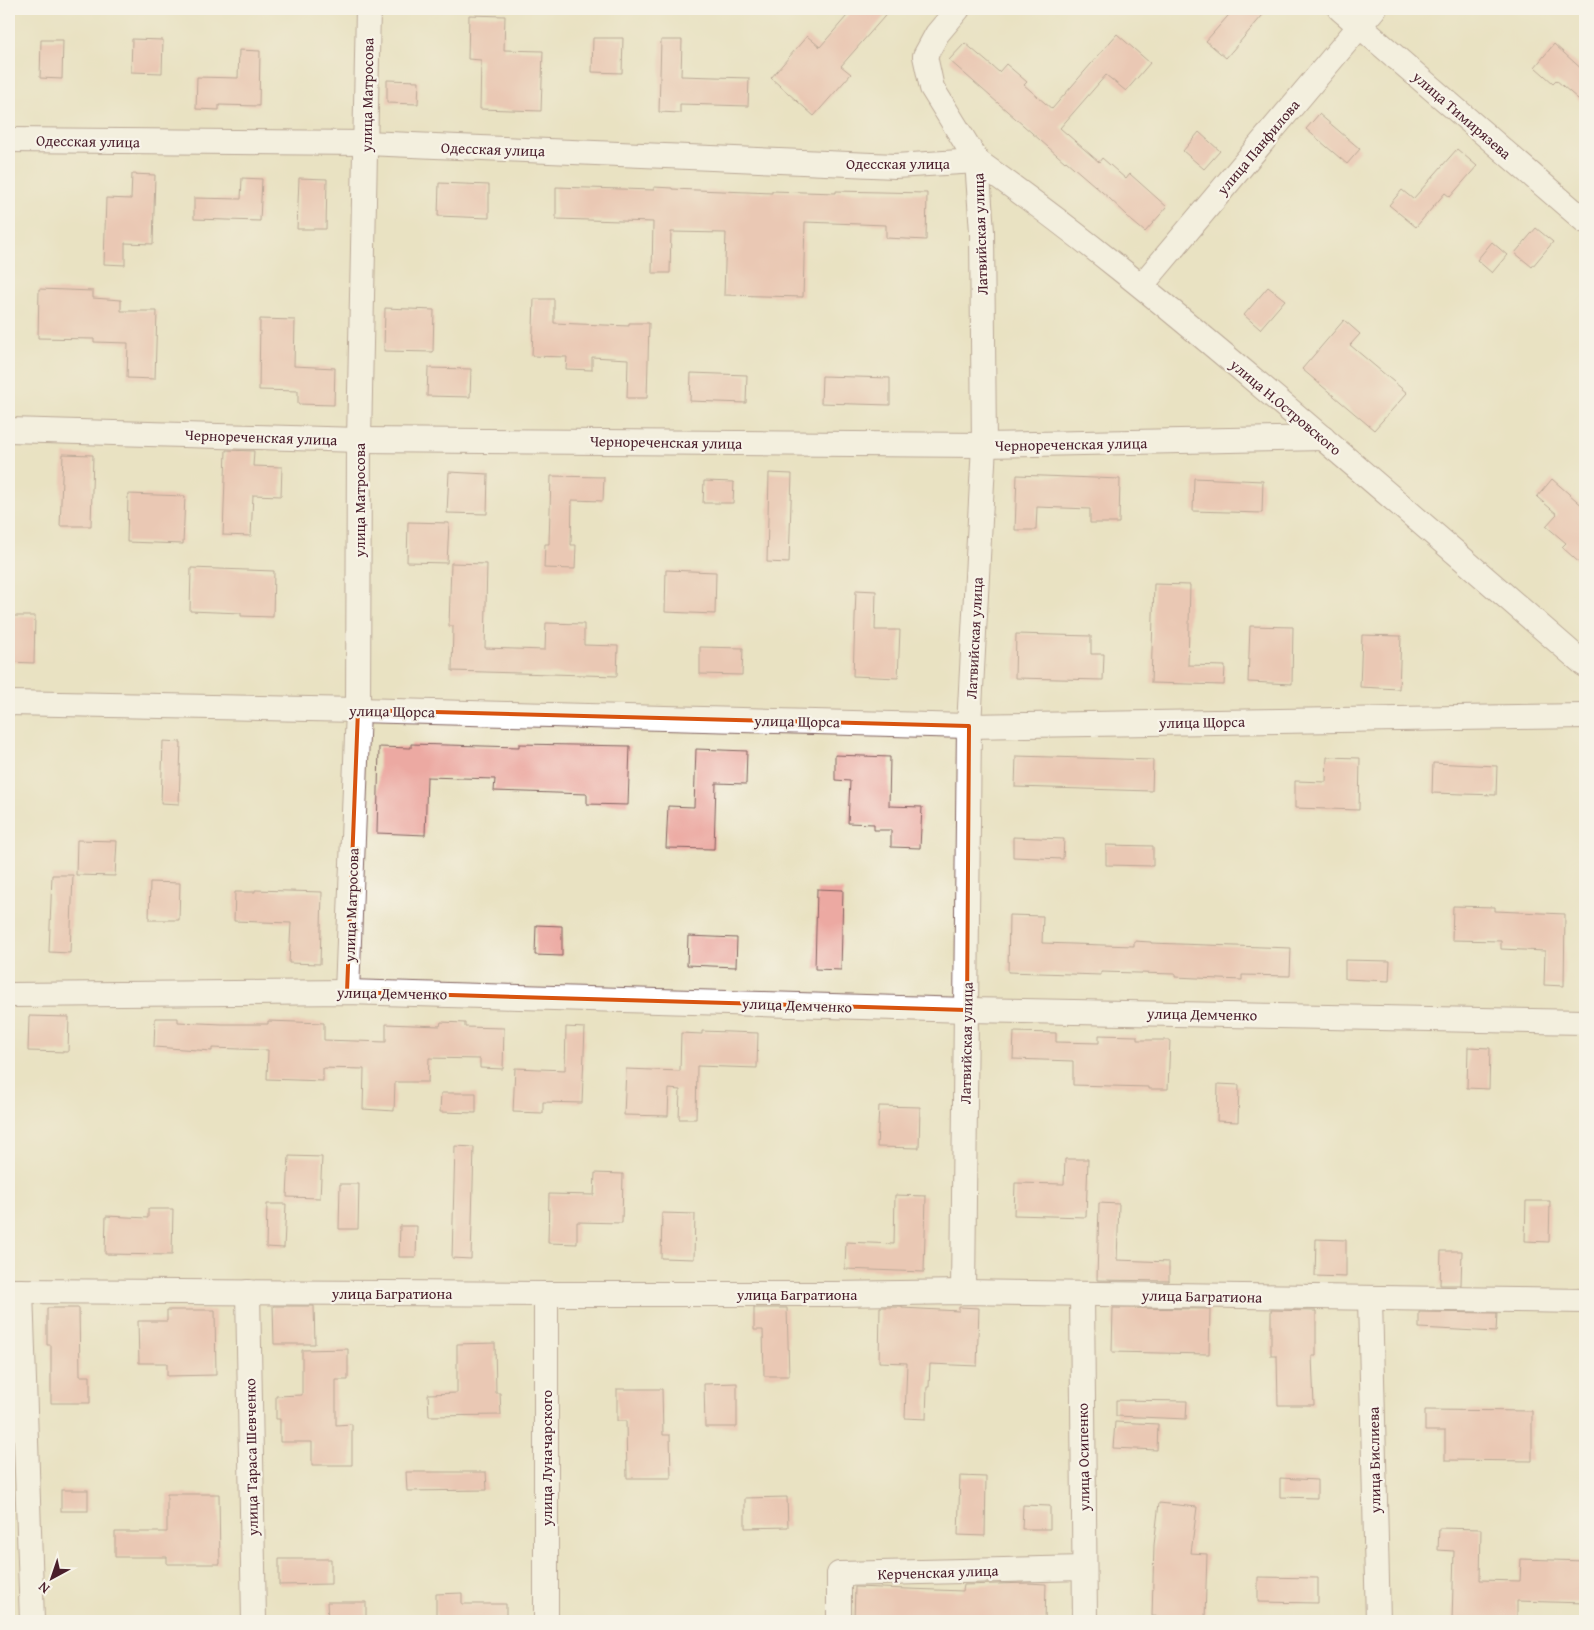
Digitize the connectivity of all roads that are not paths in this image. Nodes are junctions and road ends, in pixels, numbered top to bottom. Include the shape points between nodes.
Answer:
1 (368, 9) edge
2 (958, 9) edge
3 (1340, 9) edge
4 (1366, 17) edge
5 (9, 140) edge
6 (366, 144) junction
7 (977, 162) junction
8 (1585, 221) edge
9 (1142, 285) junction
10 (9, 430) edge
11 (1323, 438) junction
12 (359, 440) junction
13 (984, 445) junction
14 (1585, 665) edge
15 (9, 703) edge
16 (358, 710) junction
17 (1585, 716) edge
18 (969, 726) junction
19 (348, 992) junction
20 (9, 995) edge
21 (967, 1010) junction
22 (1585, 1022) edge
23 (15, 1291) edge
24 (248, 1292) junction
25 (963, 1292) junction
26 (546, 1294) junction
27 (1082, 1294) junction
28 (1370, 1299) junction
29 (1585, 1301) edge
30 (1084, 1568) junction
31 (32, 1621) edge
32 (254, 1621) edge
33 (546, 1621) edge
34 (839, 1621) edge
35 (1085, 1621) edge
36 (1378, 1621) edge

1 - 6 street, улица Матросова
2 - 7 street, Латвийская улица via 937,34 925,56 932,88
3 - 4 street, улица Тимирязева
4 - 8 street, улица Тимирязева
4 - 9 street, улица Панфилова
5 - 6 street, Одесская улица
6 - 7 street, Одесская улица via 895,166
6 - 12 street, улица Матросова
7 - 9 street, улица Н.Островского
7 - 13 street, Латвийская улица via 982,232
9 - 11 street, улица Н.Островского
10 - 12 street, Чернореченская улица
11 - 13 street, Чернореченская улица
11 - 14 street, улица Н.Островского
12 - 13 street, Чернореченская улица
12 - 16 street, улица Матросова
13 - 18 street, Латвийская улица
15 - 16 street, улица Щорса
16 - 18 street, улица Щорса
16 - 19 street, улица Матросова
17 - 18 street, улица Щорса
18 - 21 street, Латвийская улица
19 - 20 street, улица Демченко
19 - 21 street, улица Демченко
21 - 22 street, улица Демченко
21 - 25 street, Латвийская улица
23 - 24 street, улица Багратиона
23 - 31 street
24 - 26 street, улица Багратиона
24 - 32 street, улица Тараса Шевченко
25 - 26 street, улица Багратиона
25 - 27 street, улица Багратиона
26 - 33 street, улица Луначарского
27 - 28 street, улица Багратиона
27 - 30 street, улица Осипенко
28 - 29 street, улица Багратиона
28 - 36 street, улица Бислиева
30 - 34 street, Керченская улица via 839,1574
30 - 35 street, улица Осипенко

